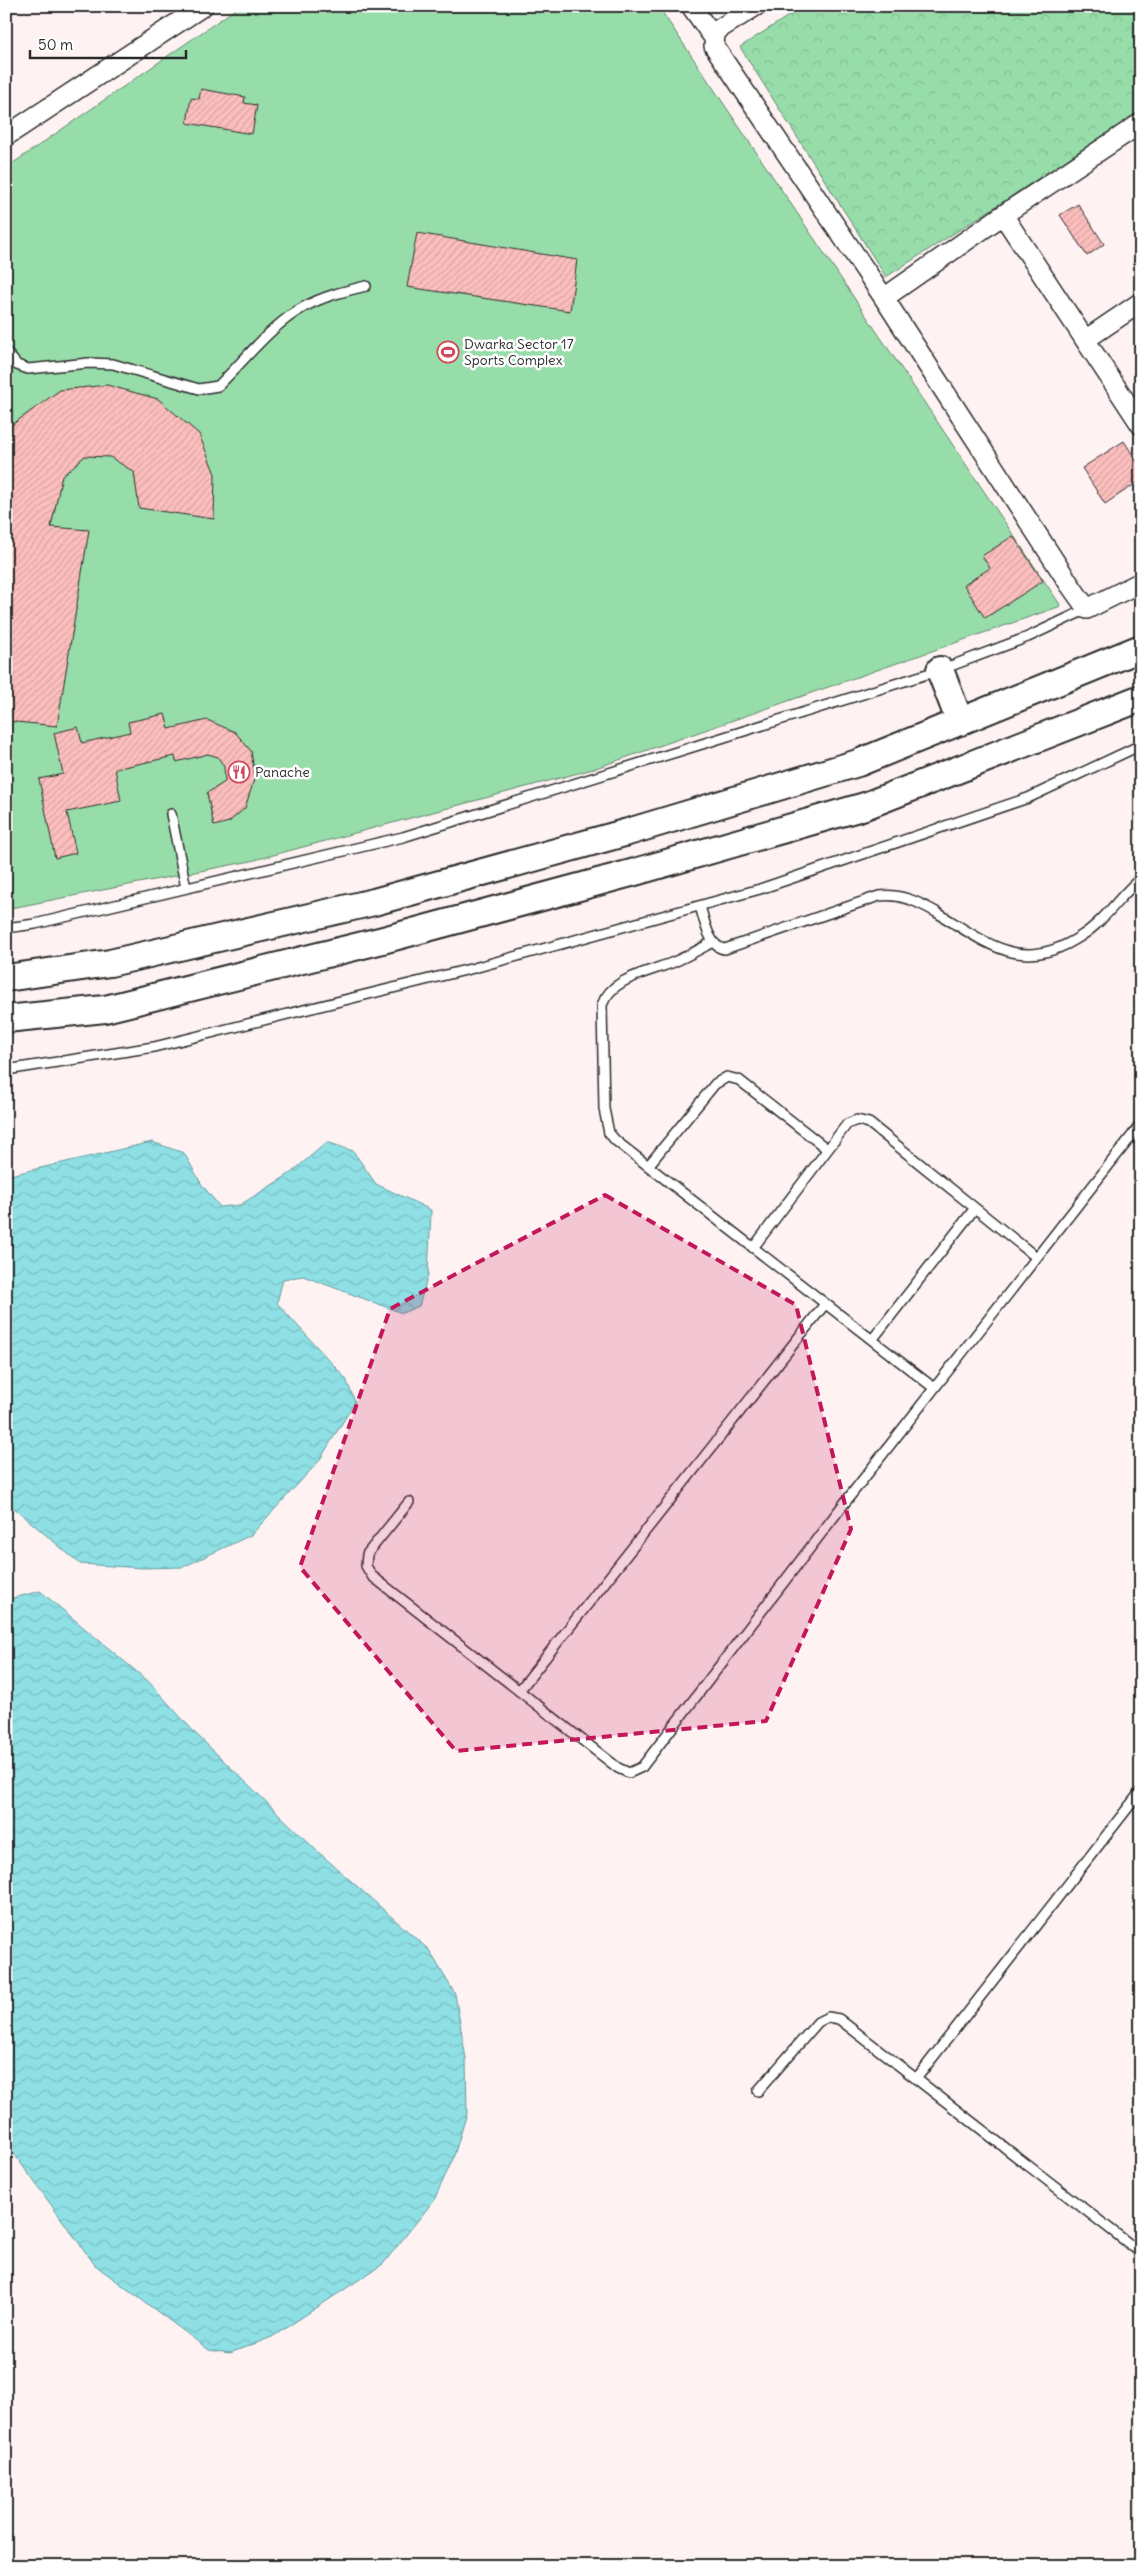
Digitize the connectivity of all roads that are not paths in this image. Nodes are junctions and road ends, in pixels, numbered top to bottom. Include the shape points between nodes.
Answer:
1 (203, 6) edge
2 (691, 6) edge
3 (756, 6) edge
4 (714, 38) junction
5 (1141, 124) edge
6 (6, 136) edge
7 (1003, 215) junction
8 (366, 286) dead end
9 (884, 298) junction
10 (1141, 302) edge
11 (1085, 340) junction
12 (6, 352) edge
13 (1141, 426) edge
14 (1141, 582) edge
15 (1087, 609) junction
16 (1141, 648) edge
17 (940, 670) junction
18 (1141, 698) edge
19 (960, 722) junction
20 (1141, 745) edge
21 (171, 814) dead end
22 (1141, 878) edge
23 (186, 888) junction
24 (700, 906) junction
25 (6, 928) edge
26 (713, 942) junction
27 (6, 978) edge
28 (6, 1020) edge
29 (6, 1070) edge
30 (1141, 1124) edge
31 (827, 1149) junction
32 (648, 1166) junction
33 (975, 1208) junction
34 (753, 1248) junction
35 (1036, 1257) junction
36 (825, 1304) junction
37 (872, 1340) junction
38 (934, 1388) junction
39 (409, 1502) dead end
40 (519, 1691) junction
41 (1141, 1791) edge
42 (916, 2078) junction
43 (758, 2091) dead end
44 (1141, 2253) edge

1 - 6 street
2 - 4 street
3 - 4 street via 719,29
4 - 9 street via 714,46
5 - 7 street
7 - 9 street
7 - 11 street
8 - 12 lane via 328,296 302,308 218,386 205,390 113,364 22,368
9 - 15 street
10 - 11 street
11 - 13 street
14 - 15 street
15 - 17 lane
16 - 19 main road
17 - 19 main road
17 - 23 lane via 403,837
18 - 28 main road via 865,806 778,831 383,940 105,1009
19 - 27 main road via 858,763 628,832 383,899 110,963
20 - 24 lane via 1028,798 760,889
21 - 23 lane
22 - 26 lane via 1082,936 1048,952 1022,956 1005,952 922,904 888,895 725,949
23 - 25 lane
24 - 26 lane
24 - 29 lane via 474,968 154,1047
26 - 32 lane via 674,962 629,978 612,989 602,1005 606,1123 616,1141
30 - 35 lane
31 - 32 lane via 739,1080 727,1076 715,1084
31 - 33 lane via 847,1124 856,1120 869,1123
31 - 34 lane
32 - 34 lane
33 - 35 lane
33 - 37 lane
34 - 36 lane
35 - 38 lane
36 - 37 lane
36 - 40 lane
37 - 38 lane
38 - 40 lane via 642,1767 630,1773 618,1768
39 - 40 lane via 367,1554 366,1566 372,1576
41 - 42 lane
42 - 43 lane via 839,2019 828,2017 818,2022
42 - 44 lane

